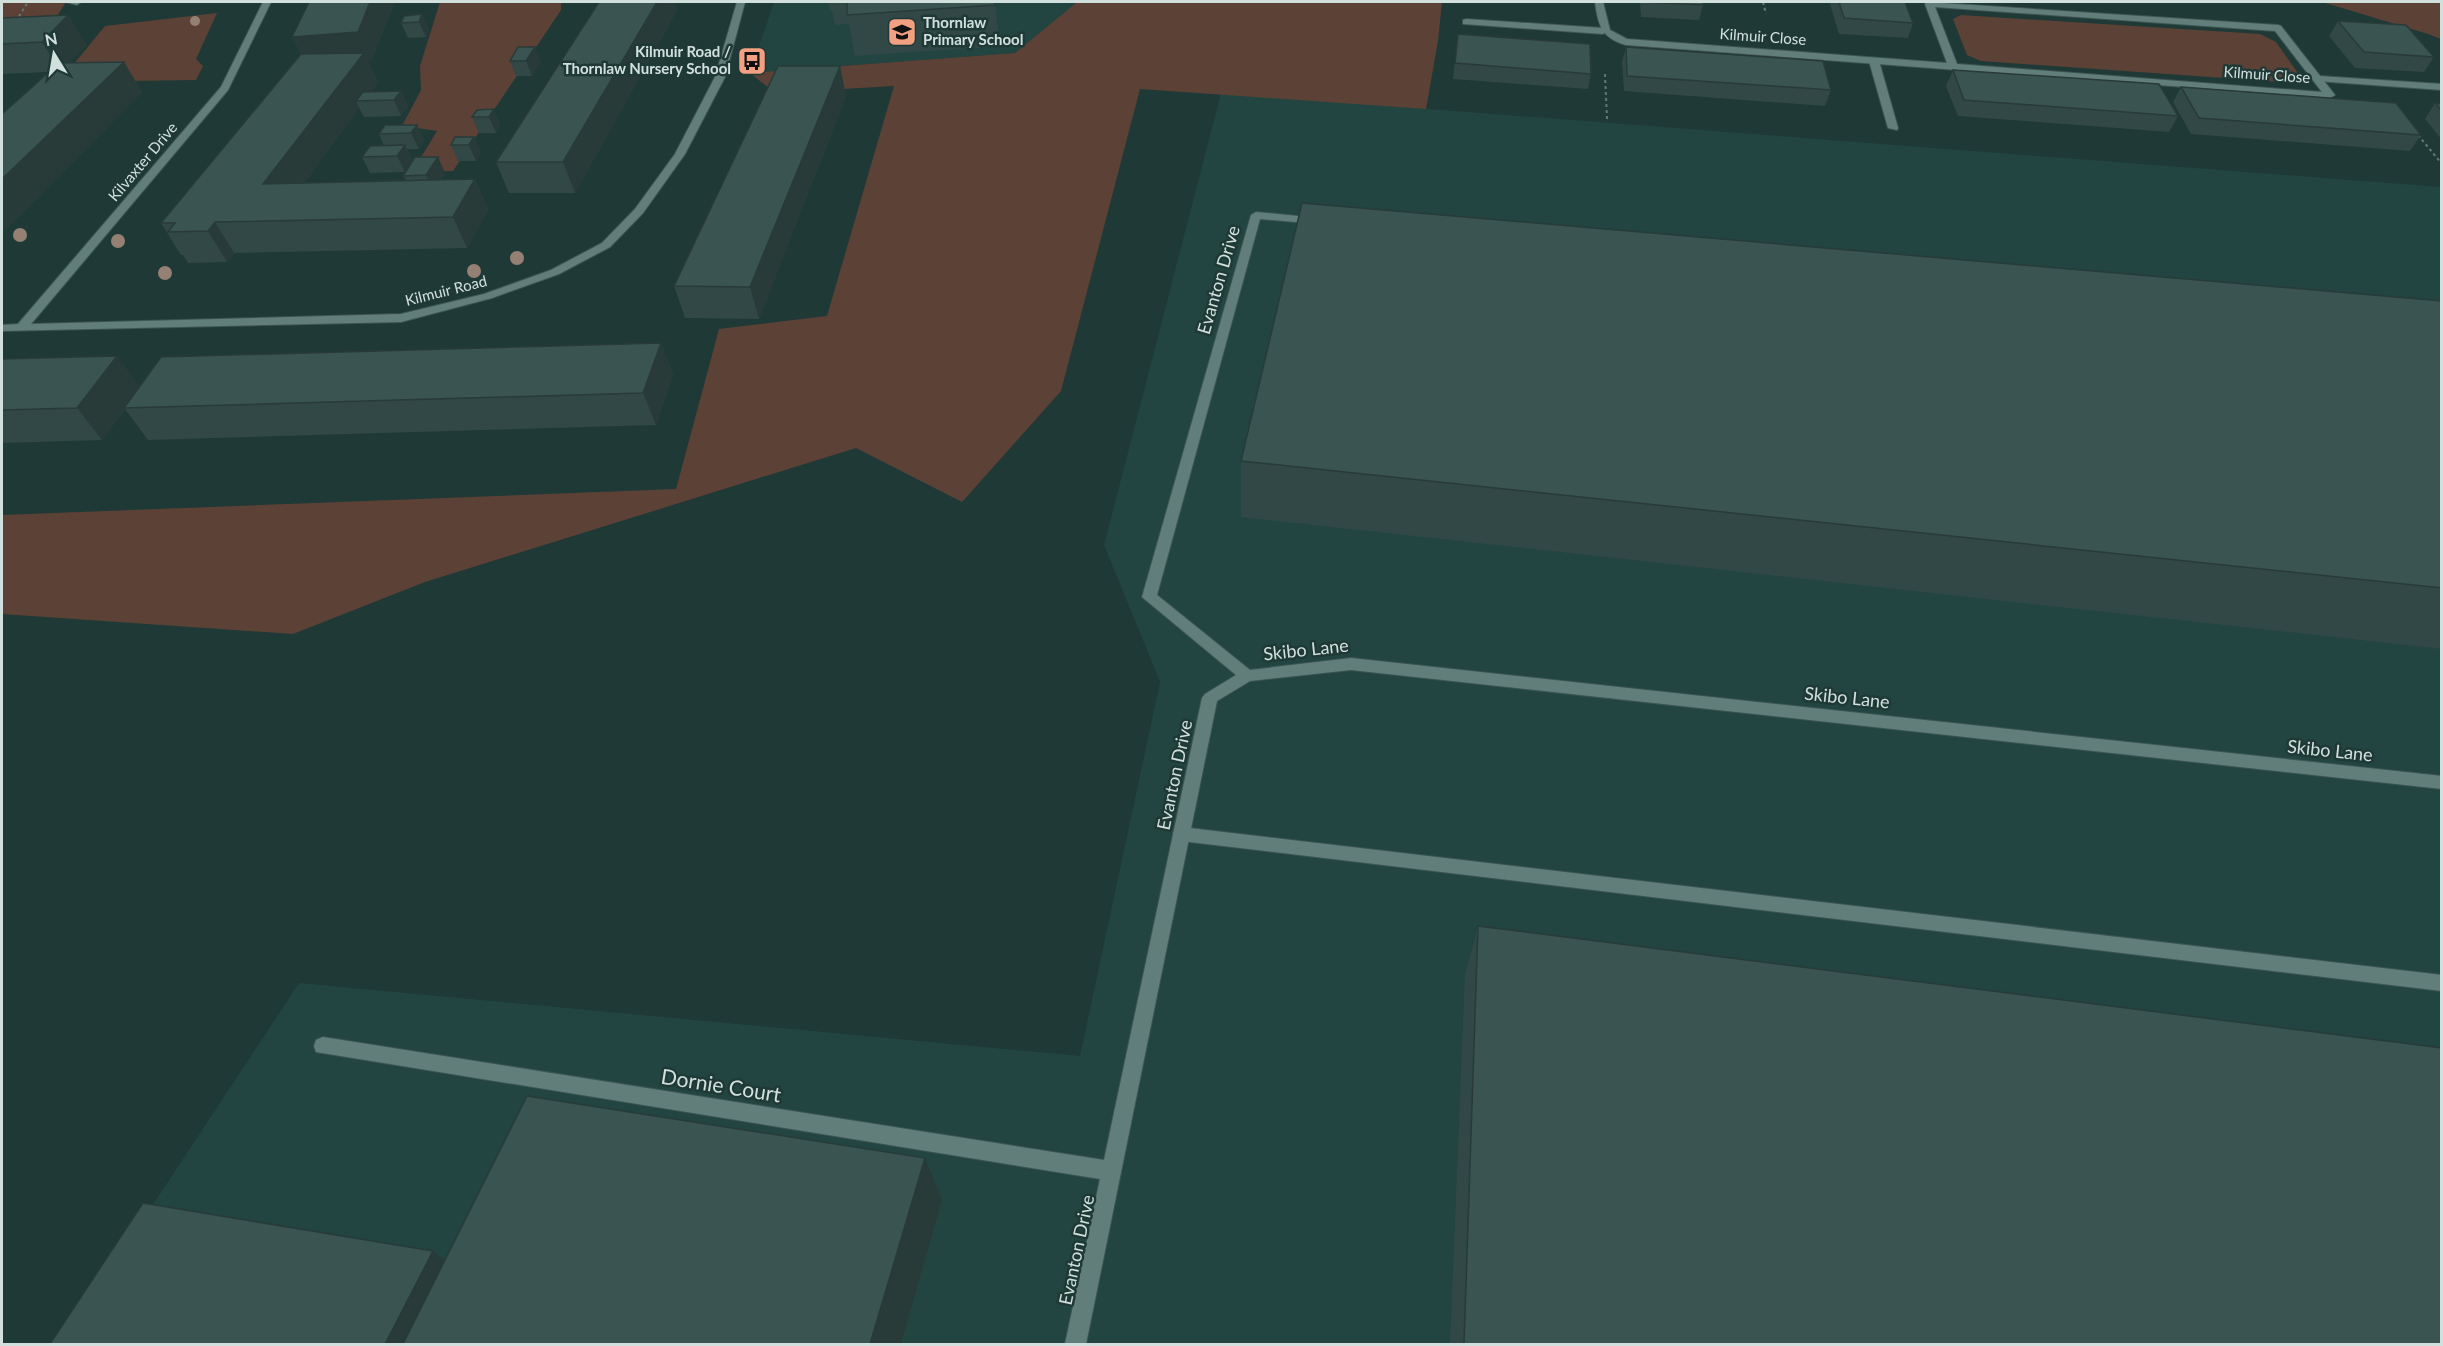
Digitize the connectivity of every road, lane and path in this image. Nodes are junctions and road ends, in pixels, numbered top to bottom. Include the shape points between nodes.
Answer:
1 (2, 2) edge
2 (11, 2) edge
3 (28, 2) edge
4 (267, 2) edge
5 (741, 2) edge
6 (1599, 2) edge
7 (1929, 3) edge
8 (10, 19) edge
9 (1467, 22) dead end
10 (1603, 31) junction
11 (1874, 61) junction
12 (1953, 66) junction
13 (2319, 79) junction
14 (2442, 87) edge
15 (1893, 128) dead end
16 (1327, 222) edge
17 (2, 328) edge
18 (21, 328) junction
19 (1247, 676) junction
20 (2442, 783) edge
21 (1181, 834) junction
22 (2442, 983) edge
23 (323, 1046) dead end
24 (1112, 1171) junction
25 (1076, 1344) edge

1 - 2 path
3 - 8 path via 18,18
4 - 18 street, Kilvaxter Drive via 225,88
5 - 18 street, Kilmuir Road via 720,77 680,154 639,211 606,245 555,272 488,296 401,318
6 - 10 street
7 - 12 street, Kilmuir Close
7 - 13 street, Kilmuir Close via 2278,28
9 - 10 street, Kilmuir Close
10 - 11 street, Kilmuir Close via 1626,42
11 - 12 street, Kilmuir Close
11 - 15 street
12 - 13 street, Kilmuir Close via 2330,95
13 - 14 street
16 - 19 street, Evanton Drive via 1256,215 1149,597
17 - 18 street, Kilmuir Road
19 - 20 street, Skibo Lane via 1351,664
19 - 21 street, Evanton Drive via 1209,698
21 - 22 street
21 - 24 street, Evanton Drive
23 - 24 street, Dornie Court
24 - 25 street, Evanton Drive

